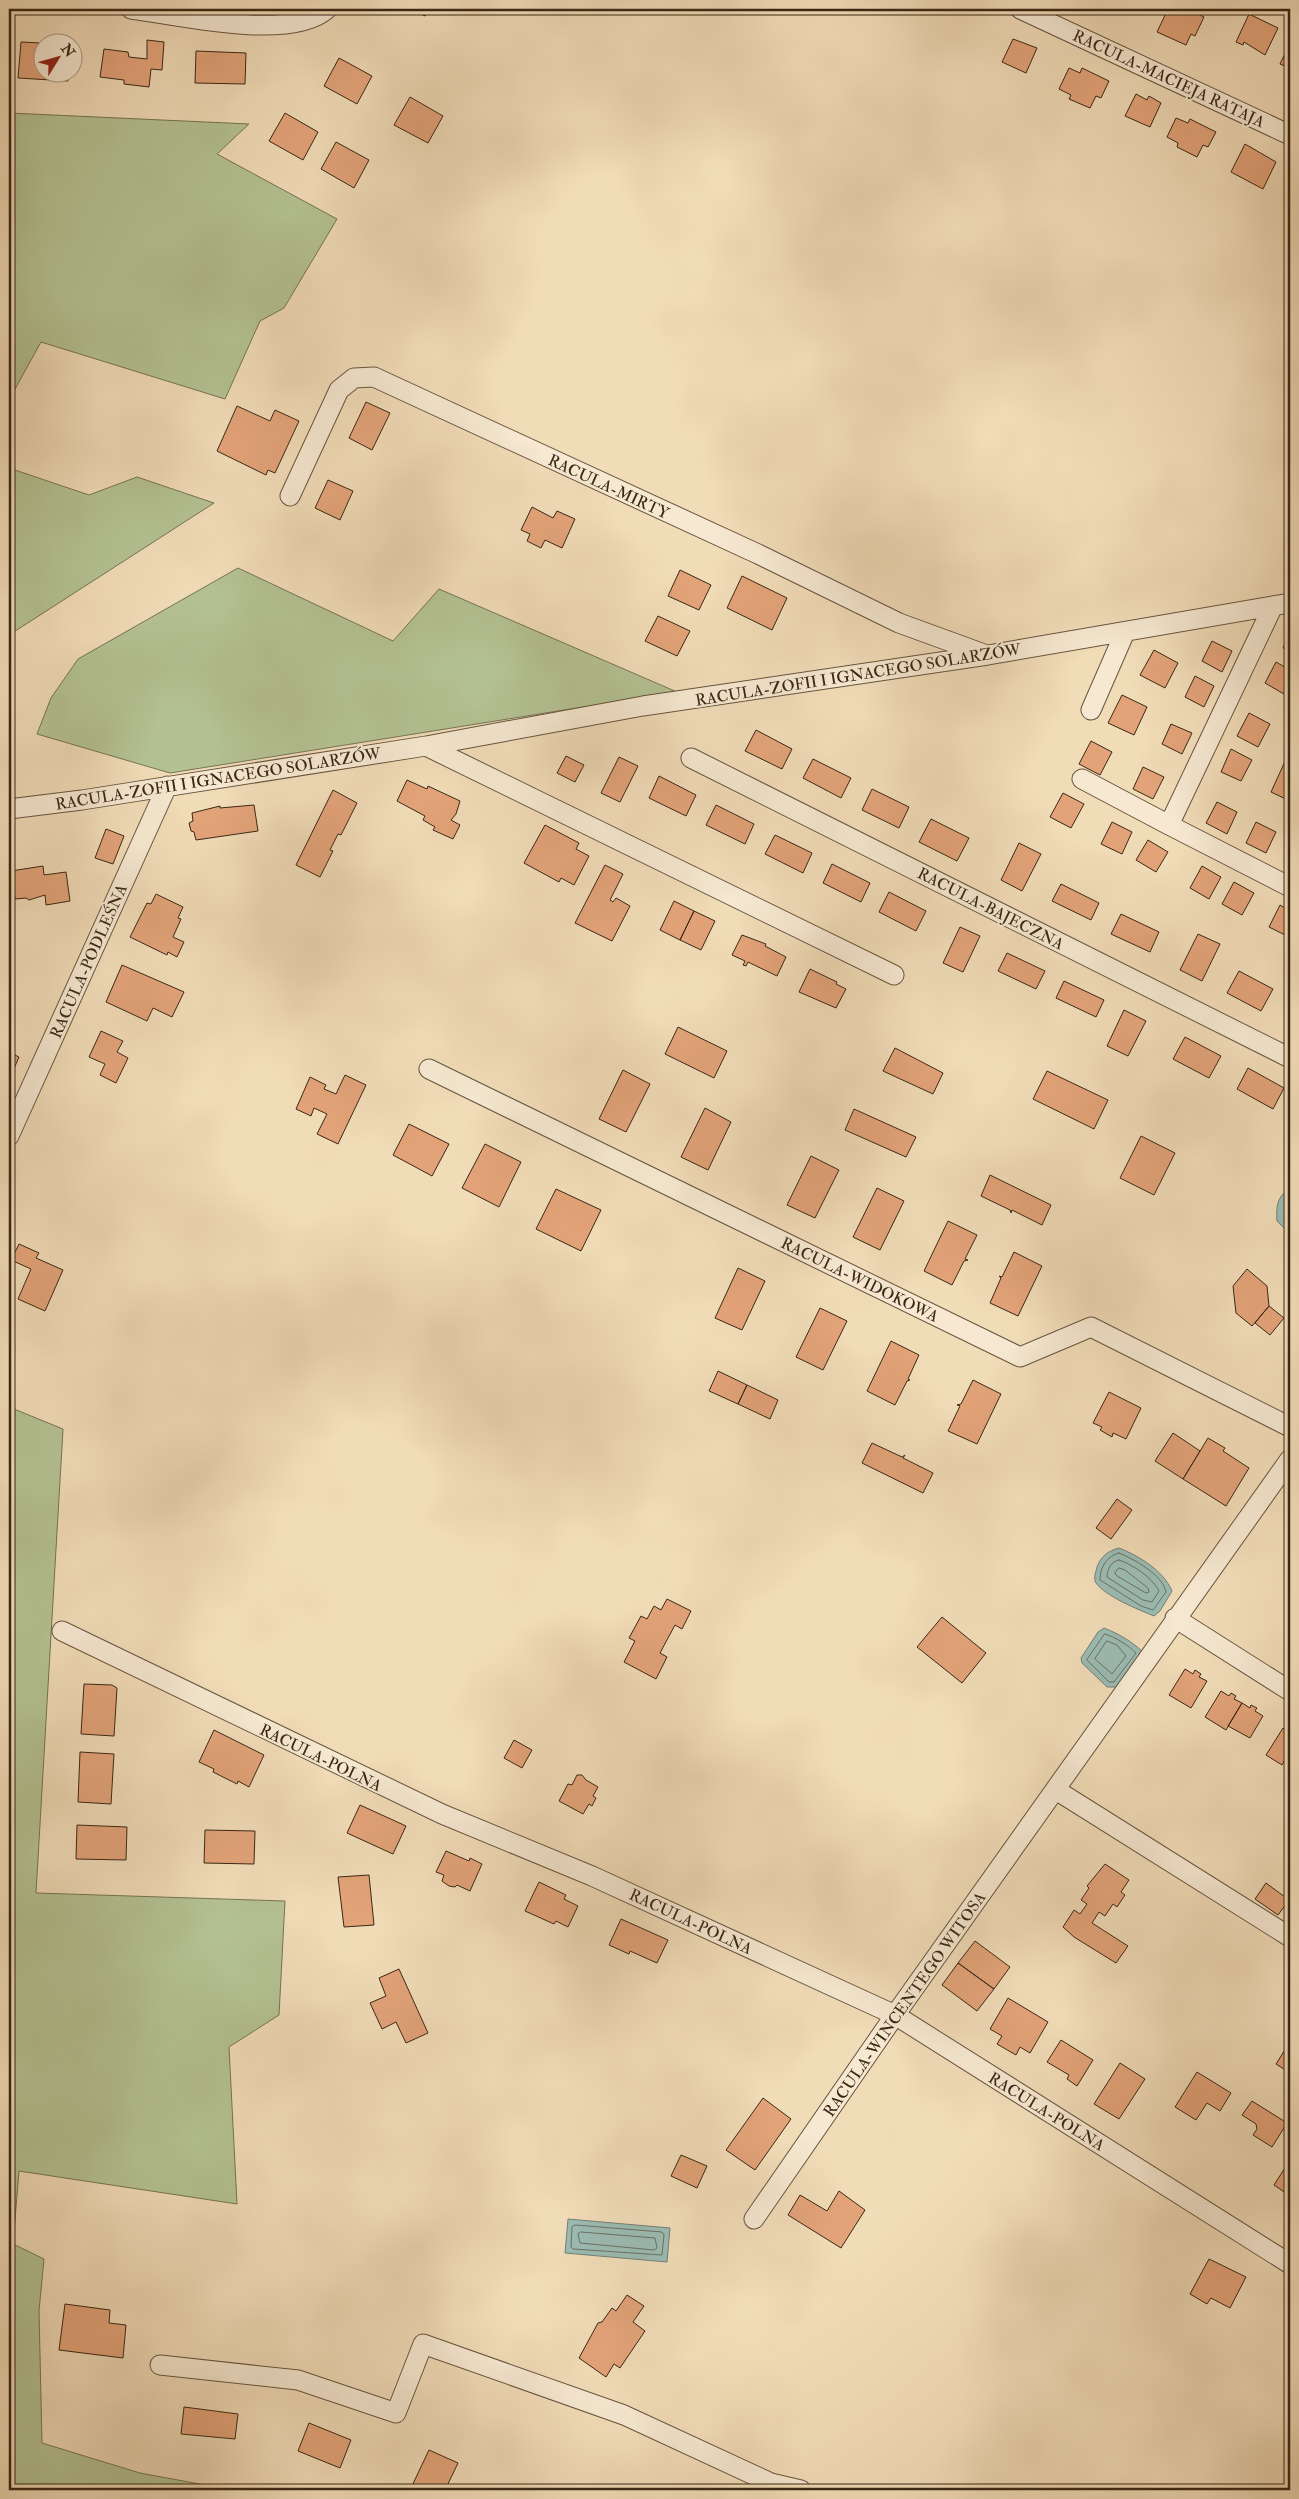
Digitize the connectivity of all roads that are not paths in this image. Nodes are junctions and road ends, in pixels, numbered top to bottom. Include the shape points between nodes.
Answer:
1 (131, 9) edge
2 (327, 9) edge
3 (1020, 9) edge
4 (1290, 134) edge
5 (290, 496) dead end
6 (1282, 604) edge
7 (1125, 632) junction
8 (988, 655) junction
9 (1091, 710) dead end
10 (426, 746) junction
11 (691, 758) dead end
12 (1082, 779) dead end
13 (167, 786) junction
14 (9, 809) edge
15 (1169, 825) junction
16 (1290, 887) edge
17 (894, 975) dead end
18 (1290, 1058) edge
19 (429, 1069) dead end
20 (9, 1136) edge
21 (1290, 1427) edge
22 (1290, 1459) edge
23 (1175, 1618) junction
24 (62, 1631) dead end
25 (1290, 1691) edge
26 (1056, 1790) junction
27 (1290, 1937) edge
28 (894, 2015) junction
29 (754, 2219) dead end
30 (1290, 2264) edge
31 (160, 2365) dead end
32 (802, 2490) edge

1 - 2 street via 256,26 300,23
3 - 4 street, RACULA-MACIEJA RATAJA
5 - 8 street, RACULA-MIRTY via 340,390 354,378 374,377 758,554 899,623
6 - 7 street, RACULA-ZOFII I IGNACEGO SOLARZÓW
6 - 15 street
7 - 8 street, RACULA-ZOFII I IGNACEGO SOLARZÓW
7 - 9 street
8 - 10 street, RACULA-ZOFII I IGNACEGO SOLARZÓW via 644,706
10 - 13 street, RACULA-ZOFII I IGNACEGO SOLARZÓW
10 - 17 street
11 - 18 street, RACULA-BAJECZNA
12 - 15 street
13 - 14 street, RACULA-ZOFII I IGNACEGO SOLARZÓW
13 - 20 street, RACULA-PODLEŚNA
15 - 16 street
19 - 21 street, RACULA-WIDOKOWA via 1020,1357 1091,1327
22 - 23 street, RACULA-WINCENTEGO WITOSA
23 - 25 street
23 - 26 street, RACULA-WINCENTEGO WITOSA
24 - 28 street, RACULA-POLNA via 442,1814 592,1876
26 - 27 street
26 - 28 street, RACULA-WINCENTEGO WITOSA
28 - 29 street, RACULA-WINCENTEGO WITOSA
28 - 30 street, RACULA-POLNA
31 - 32 street via 298,2380 396,2413 423,2344 624,2415 772,2482

